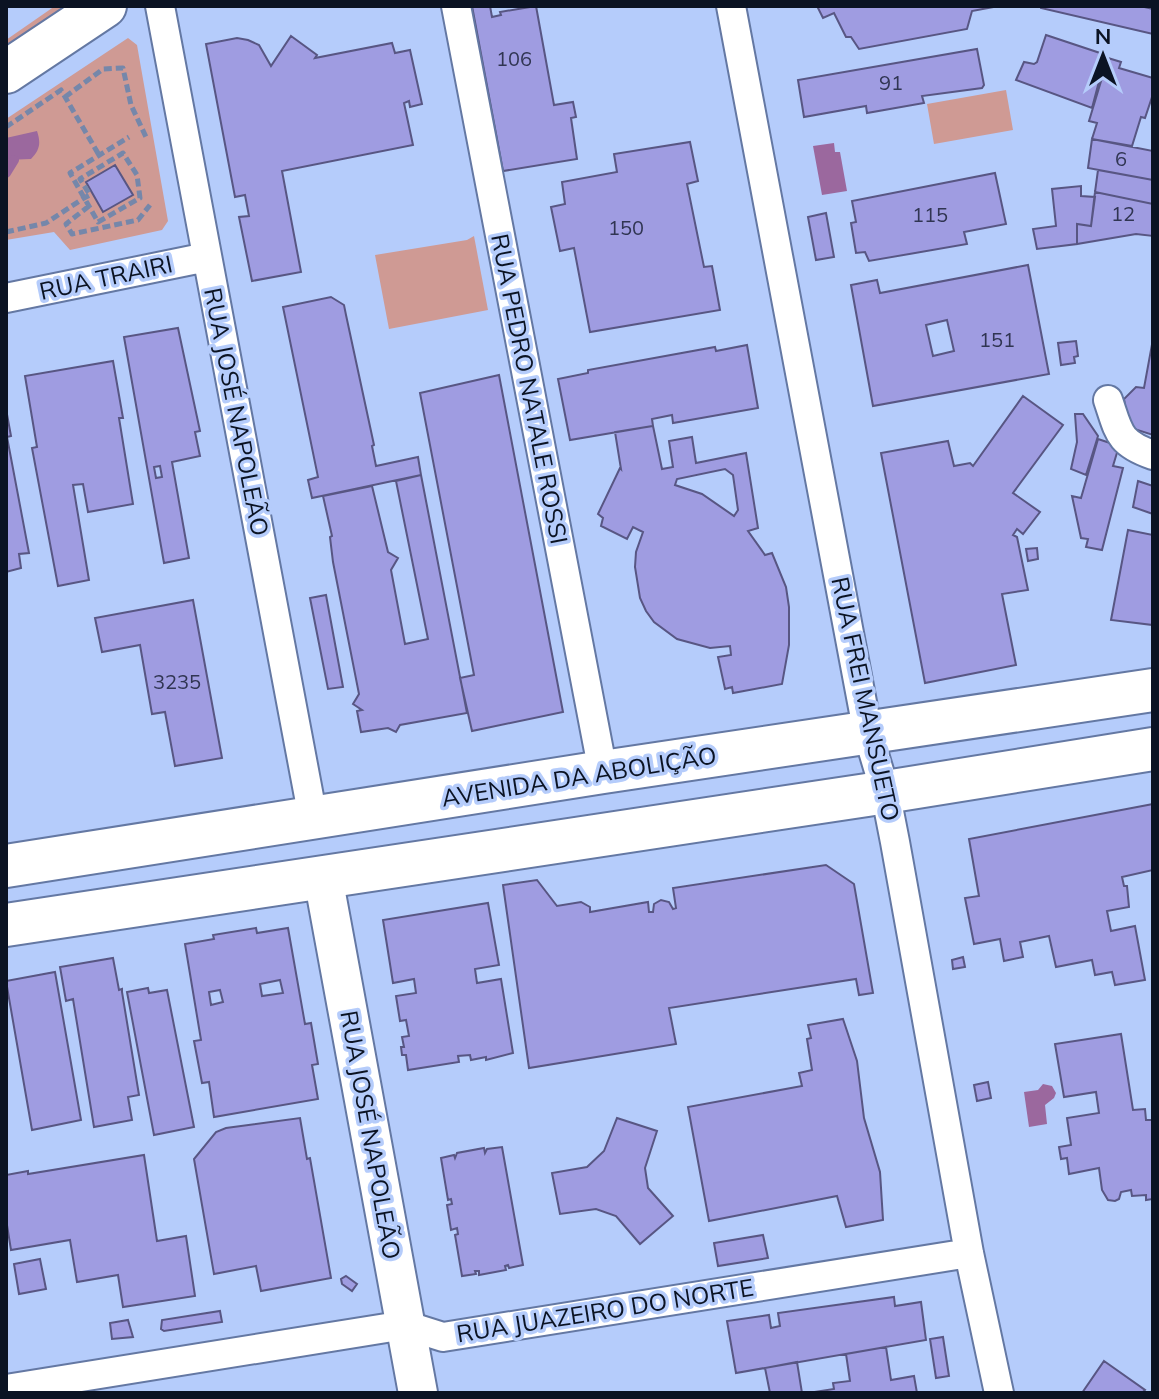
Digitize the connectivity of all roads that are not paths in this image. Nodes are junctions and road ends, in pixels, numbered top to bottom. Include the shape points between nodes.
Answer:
1 (105, 6) edge
2 (160, 6) edge
3 (456, 6) edge
4 (731, 6) edge
5 (6, 72) edge
6 (207, 257) junction
7 (6, 298) edge
8 (1108, 400) dead end
9 (1153, 455) edge
10 (1153, 690) edge
11 (868, 734) junction
12 (1153, 749) edge
13 (603, 772) junction
14 (885, 791) junction
15 (313, 818) junction
16 (6, 866) edge
17 (323, 877) junction
18 (6, 925) edge
19 (969, 1253) junction
20 (405, 1325) junction
21 (6, 1389) edge
22 (418, 1393) edge
23 (999, 1393) edge

1 - 5 main road
2 - 6 street, RUA JOSÉ NAPOLEÃO
3 - 13 street, RUA PEDRO NATALE ROSSI
4 - 11 street, RUA FREI MANSUETO
6 - 7 street, RUA TRAIRI
6 - 15 street, RUA JOSÉ NAPOLEÃO
8 - 9 street via 1120,434 1133,448
10 - 11 main road, AVENIDA DA ABOLIÇÃO
11 - 13 main road, AVENIDA DA ABOLIÇÃO
11 - 14 street, RUA FREI MANSUETO
12 - 14 main road
13 - 15 main road, AVENIDA DA ABOLIÇÃO
14 - 17 main road
14 - 19 street, RUA FREI MANSUETO
15 - 16 main road, AVENIDA DA ABOLIÇÃO
17 - 18 main road
17 - 20 street, RUA JOSÉ NAPOLEÃO
19 - 20 street, RUA JUAZEIRO DO NORTE via 443,1337
19 - 23 street, RUA FREI MANSUETO
20 - 21 street, RUA JUAZEIRO DO NORTE
20 - 22 street, RUA JOSÉ NAPOLEÃO

